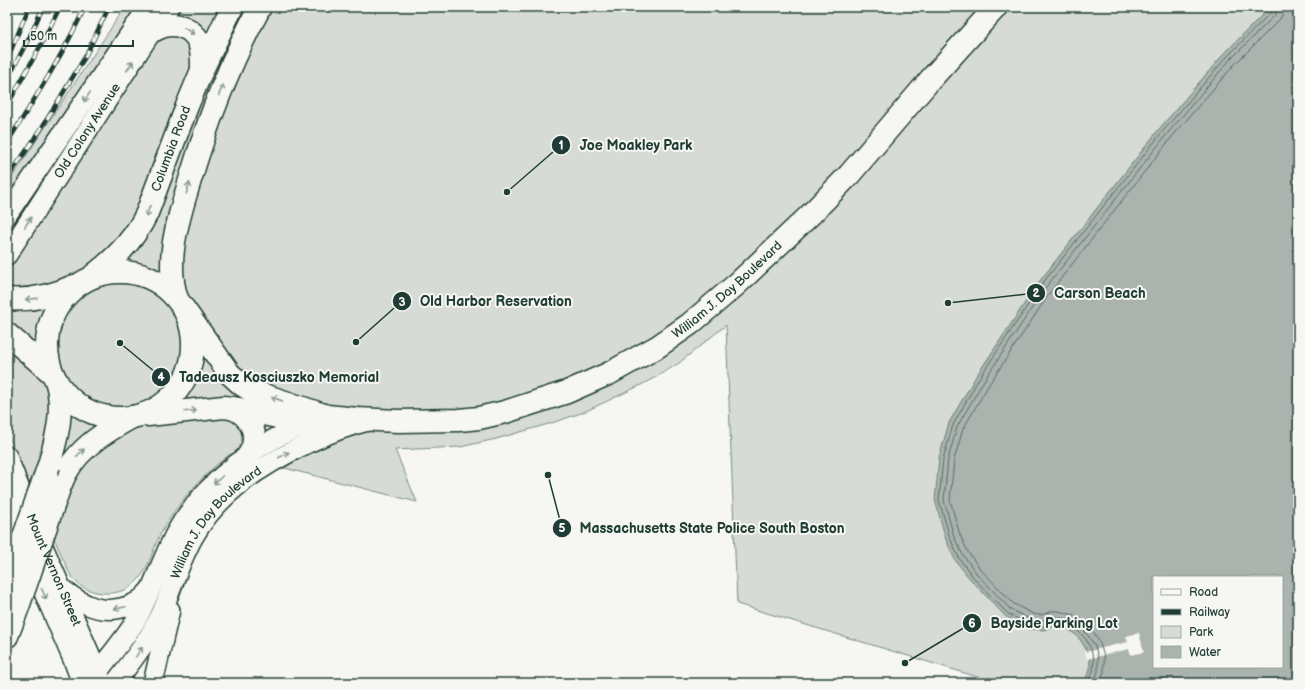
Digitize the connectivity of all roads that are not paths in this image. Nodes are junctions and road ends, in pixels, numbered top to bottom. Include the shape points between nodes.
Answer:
1 (148, 7) edge
2 (169, 7) edge
3 (232, 7) edge
4 (260, 7) edge
5 (996, 7) edge
6 (152, 31) junction
7 (202, 70) junction
8 (7, 215) edge
9 (7, 255) edge
10 (86, 280) junction
11 (7, 299) edge
12 (181, 304) junction
13 (7, 334) edge
14 (54, 377) junction
15 (231, 408) junction
16 (327, 416) junction
17 (136, 417) junction
18 (371, 420) junction
19 (7, 456) edge
20 (248, 456) junction
21 (11, 498) edge
22 (17, 518) edge
23 (181, 561) junction
24 (8, 582) edge
25 (152, 587) junction
26 (61, 588) junction
27 (7, 636) edge
28 (90, 653) junction
29 (97, 679) edge
30 (82, 683) edge
31 (116, 683) edge
32 (153, 683) edge

1 -> 8 street, Old Colony Avenue
2 - 6 street, Old Colony Avenue
3 - 7 main road, Columbia Road
12 -> 4 main road, Columbia Road via 172,278 176,230 202,139 214,107
5 - 18 main road, William J. Day Boulevard via 826,200 725,295 661,345 589,383 505,412 479,418 446,421
6 -> 7 main road via 175,25 193,33 201,49
9 -> 6 street, Old Colony Avenue
7 -> 10 main road, Columbia Road via 141,226 122,251
10 -> 11 main road, Columbia Road via 45,297
10 - 12 main road via 111,272 138,274 157,281
10 - 14 main road via 63,299 50,324 47,352
16 -> 12 main road, William J. Day Boulevard via 252,391 241,384 232,376
12 - 17 main road via 191,326 194,344 192,361 186,377 177,392 168,400
13 - 14 main road
14 - 17 main road, William J. Day Boulevard via 69,397 88,410 110,417
14 - 24 main road, bridge via 59,391 60,410 57,435
15 - 16 main road, William J. Day Boulevard via 287,419
17 -> 15 main road, William J. Day Boulevard
15 - 20 main road via 244,415 254,429 255,442
16 - 18 main road, William J. Day Boulevard
16 - 20 street, William J. Day Boulevard via 295,429
27 -> 17 main road, bridge via 68,468 79,454 106,433
23 -> 18 street, William J. Day Boulevard via 208,515 247,478 276,459 318,439
19 - 21 street, Mount Vernon Street
20 -> 25 street, William J. Day Boulevard via 215,482 189,513 172,540
21 - 22 street, Mount Vernon Street
22 - 26 street, Mount Vernon Street
22 -> 30 street, Mount Vernon Street via 38,580
31 -> 23 street, William J. Day Boulevard via 156,623
23 - 32 street
25 -> 26 street via 135,603 121,608 106,609 85,604
25 - 29 street, William J. Day Boulevard via 136,619
26 - 28 street, Mount Vernon Street
28 - 29 street, Mount Vernon Street
28 - 30 street via 90,667

